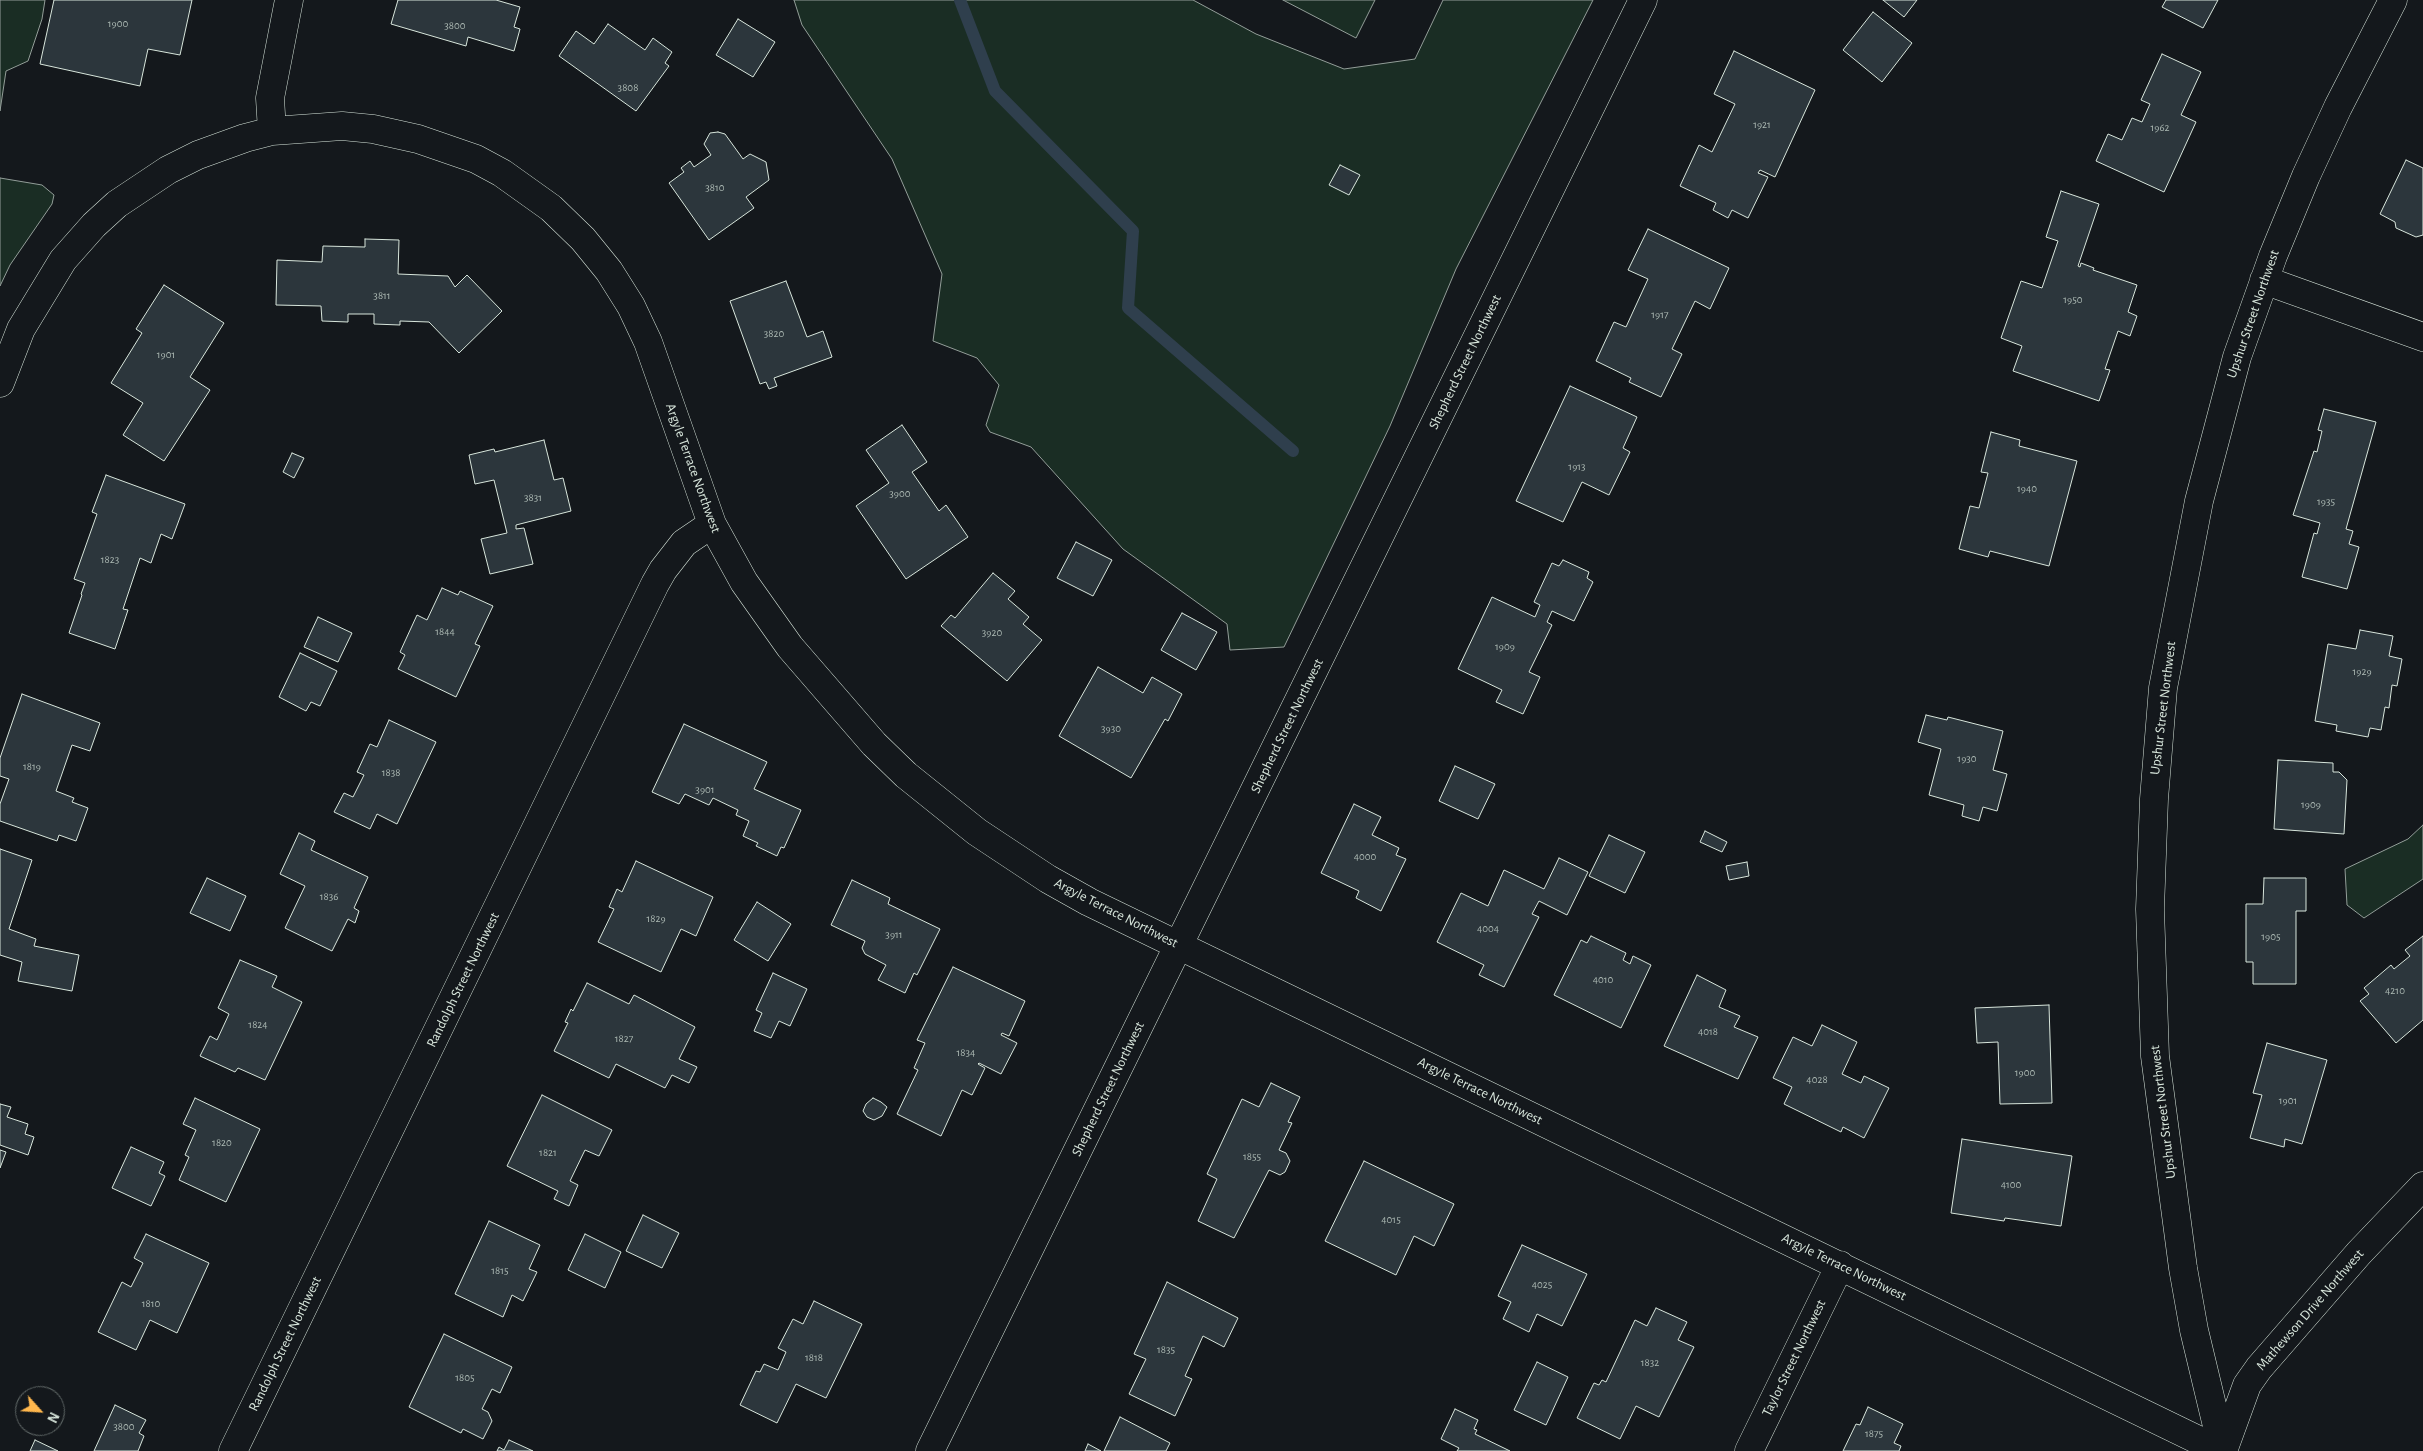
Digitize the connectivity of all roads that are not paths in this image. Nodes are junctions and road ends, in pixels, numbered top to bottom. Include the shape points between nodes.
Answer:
1 (289, 0) edge
2 (1643, 0) edge
3 (2394, 0) edge
4 (272, 132) junction
5 (2264, 280) junction
6 (2423, 337) edge
7 (0, 383) edge
8 (712, 524) junction
9 (1179, 945) junction
10 (2423, 1186) edge
11 (1840, 1265) junction
12 (233, 1451) edge
13 (930, 1451) edge
14 (1749, 1451) edge
15 (2222, 1451) edge

1 - 4 street via 270,98
2 - 9 street, Shepherd Street Northwest
3 - 5 street, Upshur Street Northwest via 2338,107
4 - 7 street, Argyle Terrace Northwest via 245,138 183,162 143,186 94,225 42,290 21,329
4 - 8 street, Argyle Terrace Northwest via 342,126 418,138 462,153 502,173 562,218 604,264 637,317
5 - 6 street
5 - 15 street, Upshur Street Northwest via 2221,409 2185,563 2163,688 2152,835 2150,946 2155,1056 2183,1268
8 - 9 street, Argyle Terrace Northwest via 744,582 790,647 859,728 906,776 977,832 1040,874 1088,902
8 - 12 street, Randolph Street Northwest via 684,544 655,584
9 - 11 street, Argyle Terrace Northwest
9 - 13 street, Shepherd Street Northwest
10 - 15 street, Mathewson Drive Northwest via 2359,1253 2259,1368 2247,1385
11 - 14 street, Taylor Street Northwest
11 - 15 street, Argyle Terrace Northwest

